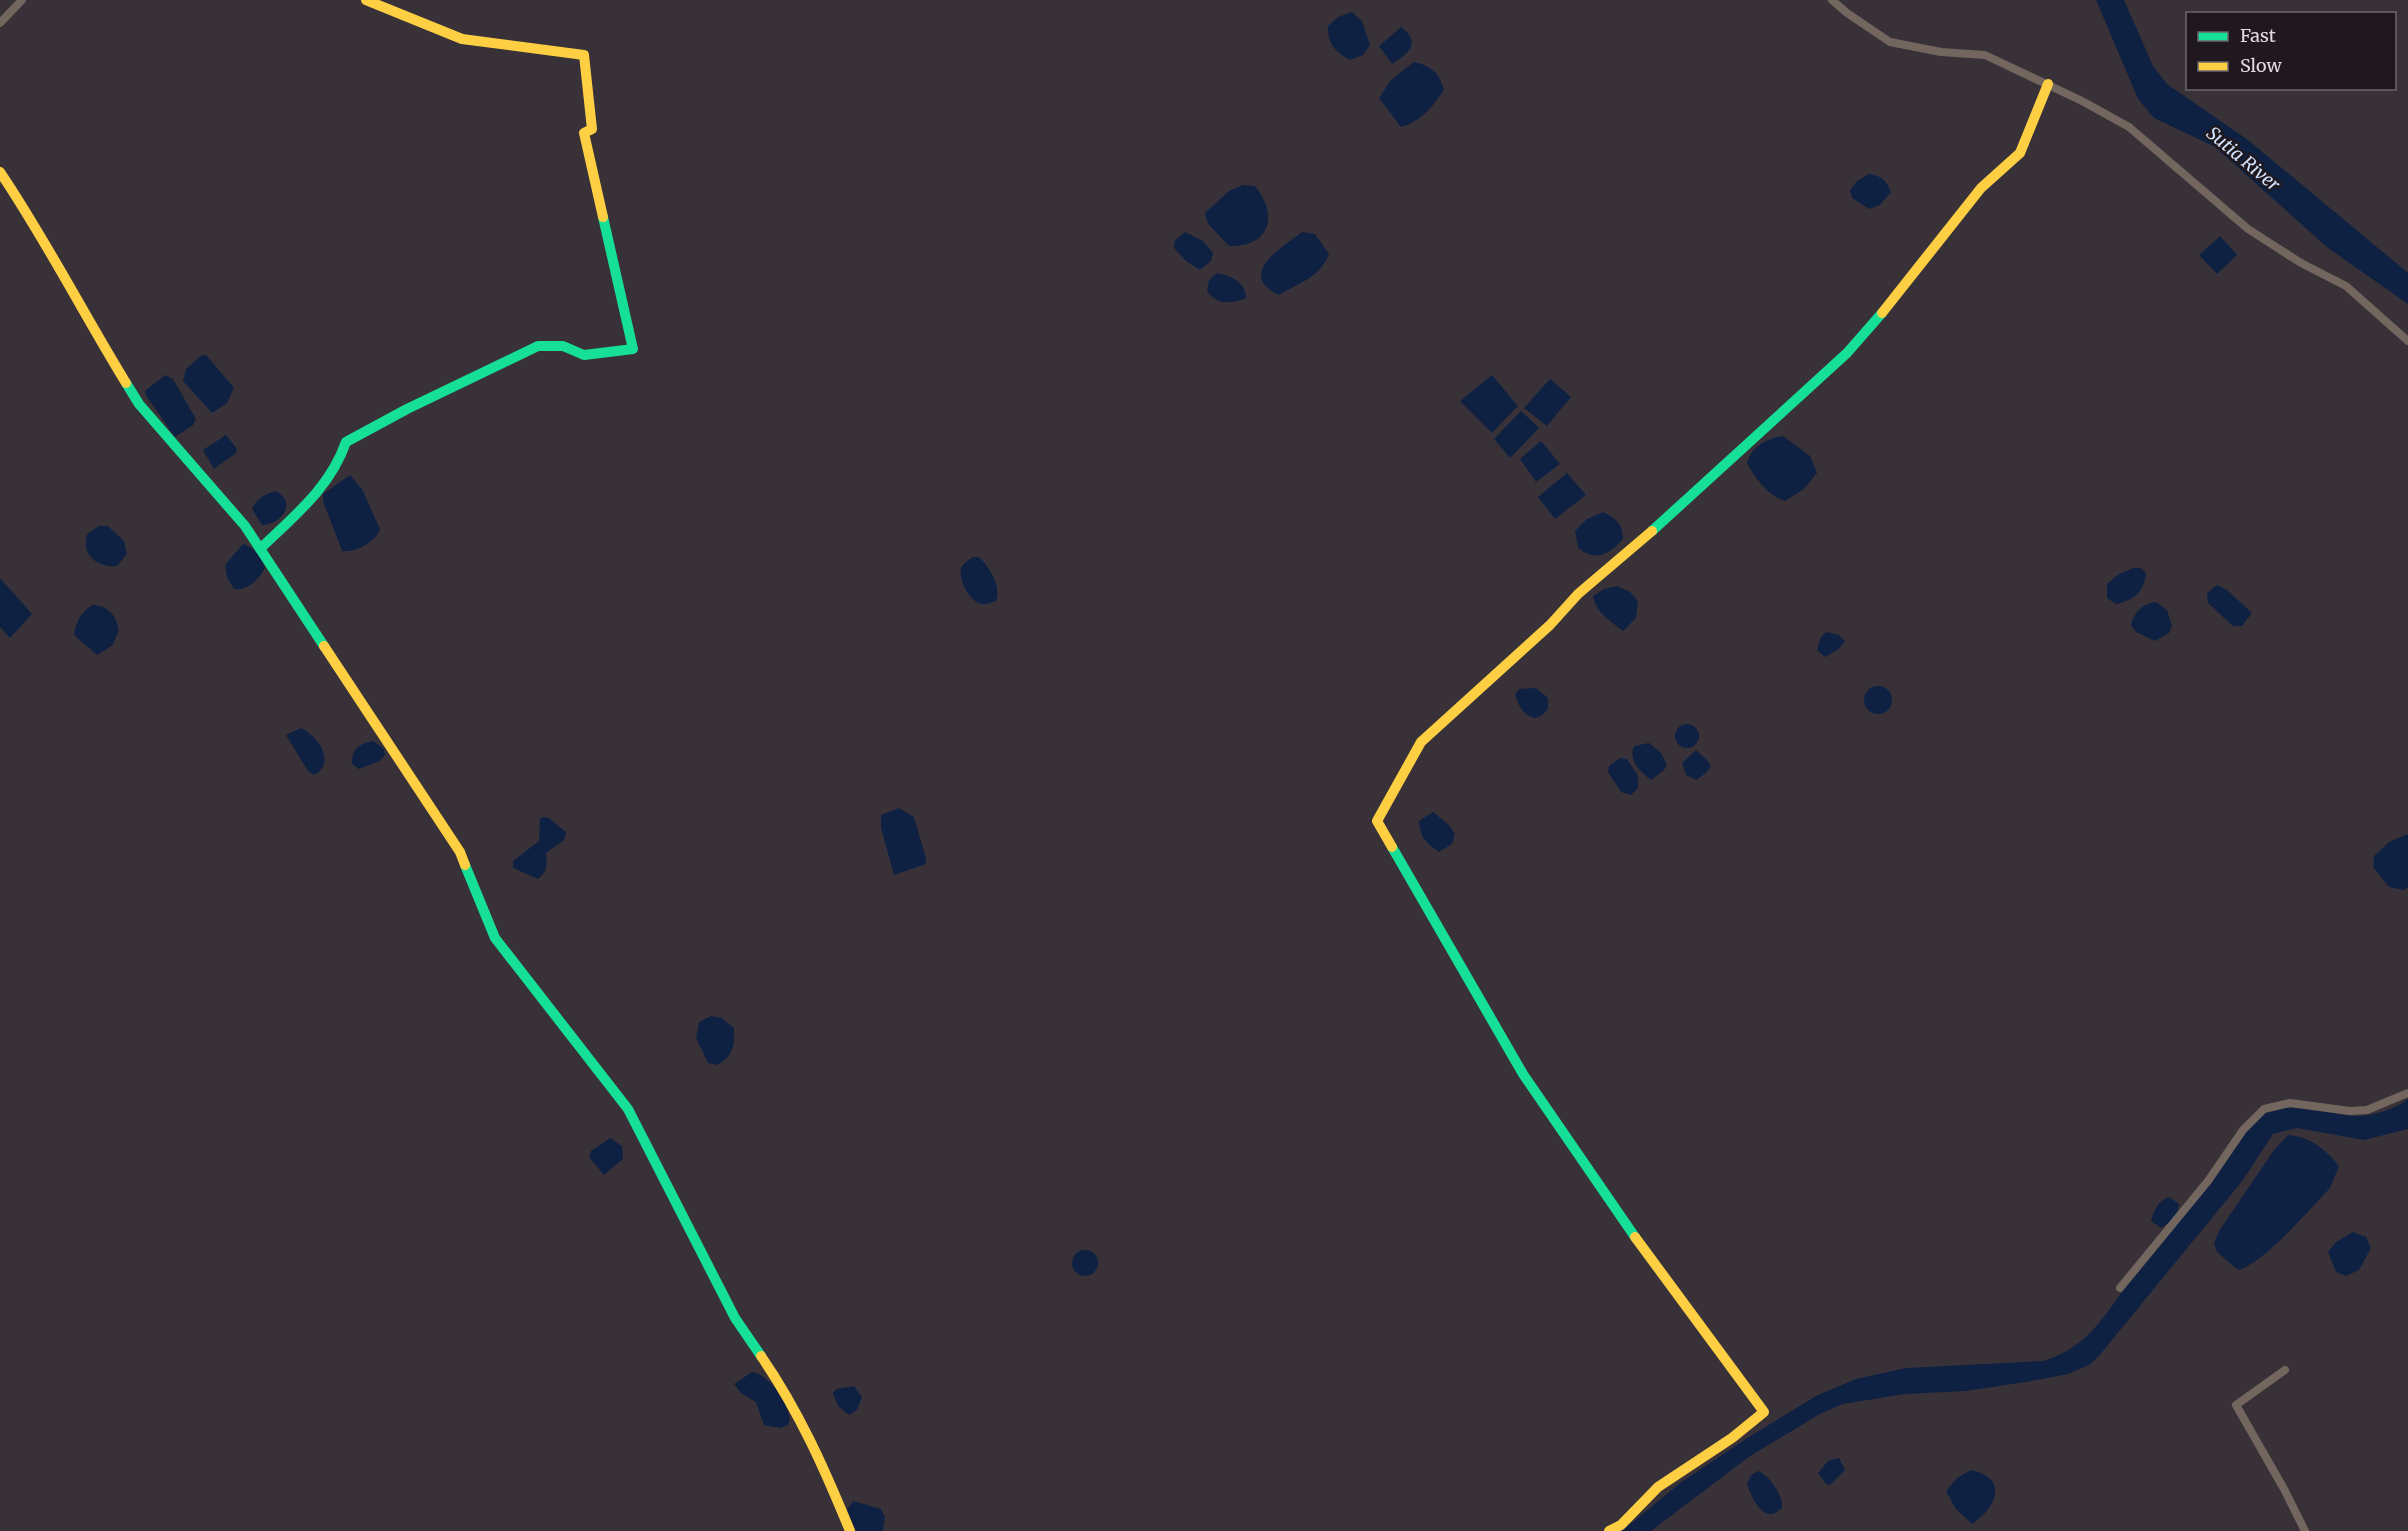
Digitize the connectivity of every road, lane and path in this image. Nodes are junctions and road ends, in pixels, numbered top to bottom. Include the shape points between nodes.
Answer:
1 (22, 0) edge
2 (366, 0) edge
3 (1832, 0) edge
4 (0, 23) edge
5 (2048, 84) junction
6 (0, 172) edge
7 (2408, 341) edge
8 (260, 549) junction
9 (2408, 1093) edge
10 (2120, 1288) dead end
11 (2285, 1370) dead end
12 (850, 1531) edge
13 (1609, 1531) edge
14 (2305, 1531) edge

1 - 4 street
2 - 8 street via 462,39 584,55 592,129 584,133 633,349 584,355 563,346 538,346 407,409 346,442 341,460 328,480
3 - 5 street via 1890,42 1985,55
5 - 7 street via 2129,127 2248,229 2346,286
5 - 13 street via 2020,153 1981,188 1847,353 1578,594 1550,625 1421,742 1377,821 1523,1074 1657,1269 1764,1412 1658,1487 1621,1525
6 - 8 street via 36,225 85,317 139,404 245,526
8 - 12 street via 460,852 495,938 628,1109 735,1318 789,1397
9 - 10 street via 2367,1110 2289,1103 2264,1109 2243,1130 2208,1181
11 - 14 street via 2236,1404

